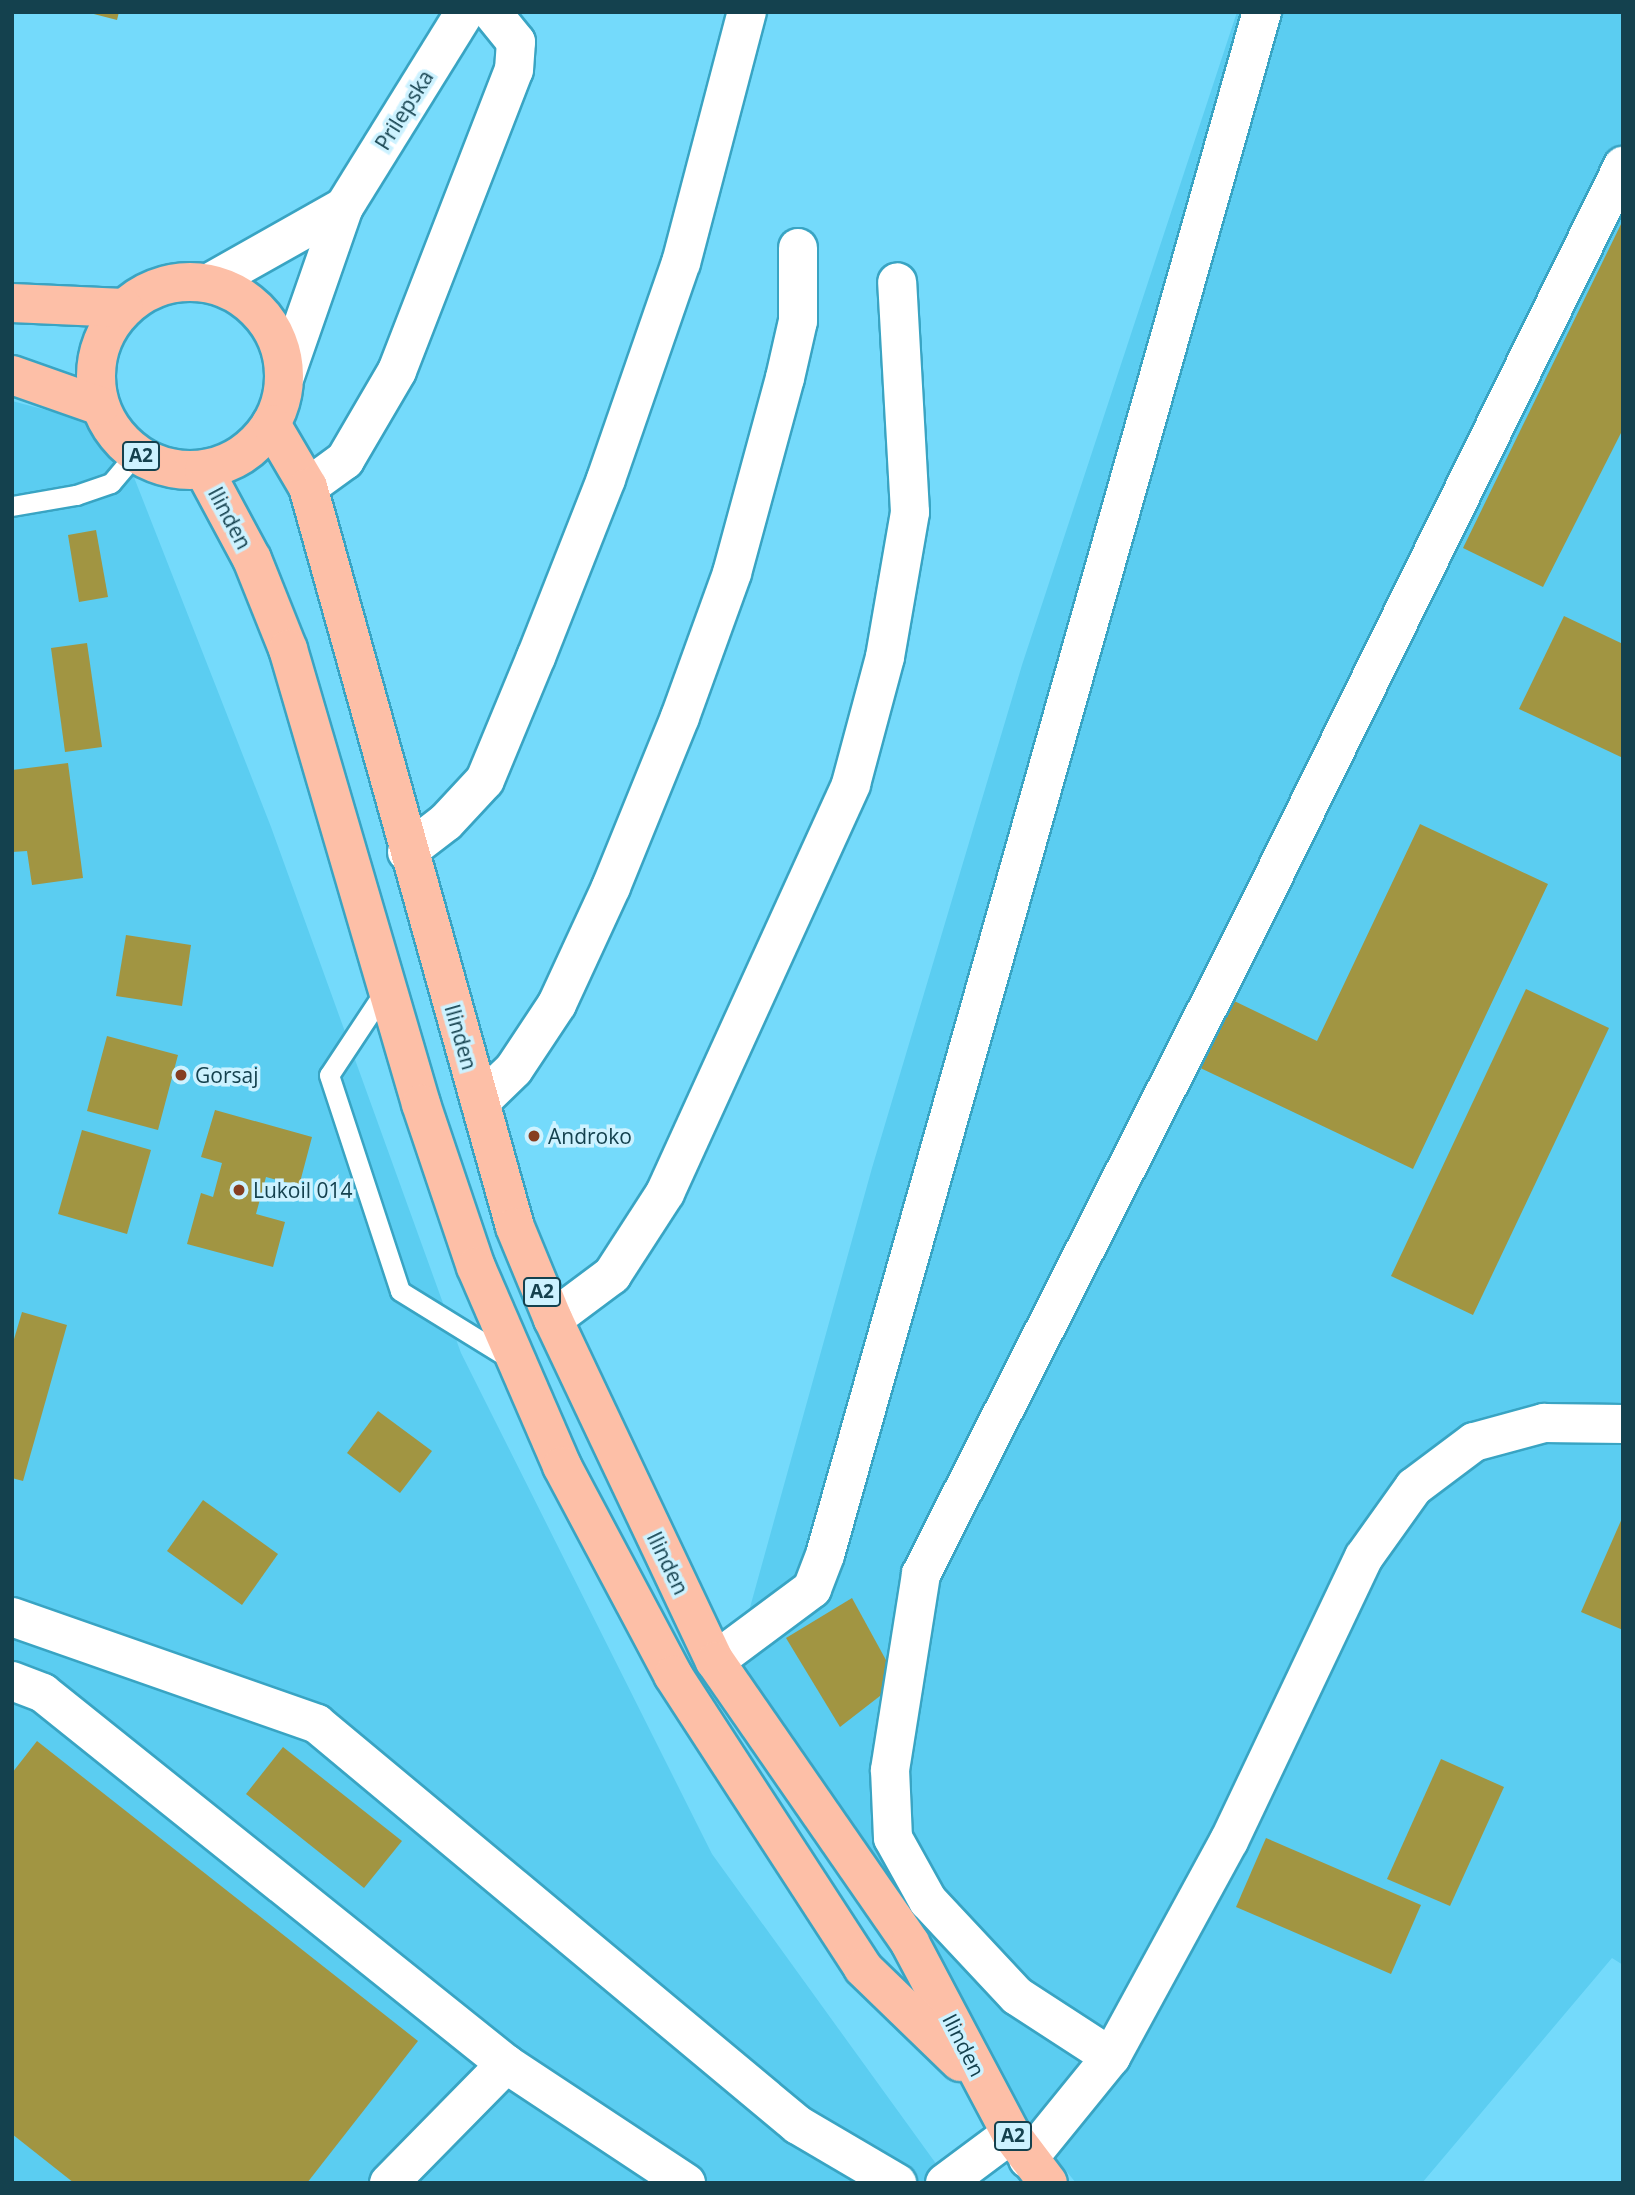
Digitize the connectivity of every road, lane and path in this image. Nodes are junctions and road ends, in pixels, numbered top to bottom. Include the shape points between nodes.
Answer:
1 (747, 12) edge
2 (1262, 12) edge
3 (476, 13) edge
4 (1623, 166) edge
5 (344, 207) junction
6 (798, 248) dead end
7 (897, 282) dead end
8 (209, 283) junction
9 (12, 303) edge
10 (124, 309) junction
11 (12, 375) edge
12 (285, 376) junction
13 (100, 406) junction
14 (271, 424) junction
15 (131, 450) junction
16 (204, 470) junction
17 (308, 487) junction
18 (12, 506) edge
19 (407, 852) junction
20 (387, 988) junction
21 (480, 1102) junction
22 (553, 1319) junction
23 (513, 1361) junction
24 (1623, 1424) edge
25 (12, 1617) edge
26 (715, 1661) junction
27 (12, 1681) edge
28 (1111, 2057) junction
29 (506, 2064) junction
30 (985, 2085) junction
31 (1029, 2159) edge
32 (389, 2183) edge
33 (686, 2183) edge
34 (897, 2183) edge
35 (945, 2183) edge

1 - 19 street via 681,263 606,478 536,657 485,780 446,822
2 - 26 street via 825,1555 811,1588
3 - 5 street, Prilepska
3 - 17 street via 516,42 514,70 397,371 345,460
4 - 28 street via 1246,932 921,1574 890,1770 893,1838 928,1901 1017,1996
5 - 8 street, Prilepska
5 - 12 street, Prilepska
6 - 21 street via 798,321 785,378 732,573 681,717 557,1004 514,1069
7 - 22 street via 910,512 886,657 851,784 665,1194 612,1275
8 - 10 main road, Ilinden / A2 via 163,285
8 - 12 main road, Ilinden / A2 via 239,295 263,316 279,344
9 - 10 main road
10 - 13 main road, Ilinden / A2 via 98,354
11 - 13 main road
12 - 14 main road, Ilinden / A2
13 - 15 main road, Ilinden / A2
14 - 16 main road, Ilinden / A2 via 253,446 230,462
14 - 17 main road, Ilinden / A2
15 - 16 main road, Ilinden / A2 via 166,467
15 - 18 lane via 128,463 111,483 76,495
16 - 20 main road, Ilinden / A2 via 251,559 288,649
17 - 19 main road, Ilinden / A2
19 - 21 main road, Ilinden / A2
20 - 23 main road, Ilinden / A2 via 476,1268
20 - 23 lane via 329,1075 400,1291
21 - 22 main road, Ilinden / A2 via 514,1227
22 - 26 main road, Ilinden / A2
23 - 30 main road, Ilinden / A2 via 562,1466 673,1675 855,1956
24 - 28 street via 1544,1423 1474,1442 1414,1487 1364,1557 1229,1841
25 - 34 street via 317,1724 798,2125
26 - 30 main road, Ilinden / A2 via 911,1943
27 - 29 street via 43,1693
28 - 31 street
29 - 32 street
29 - 33 street
30 - 31 main road, A2
31 - 35 street

